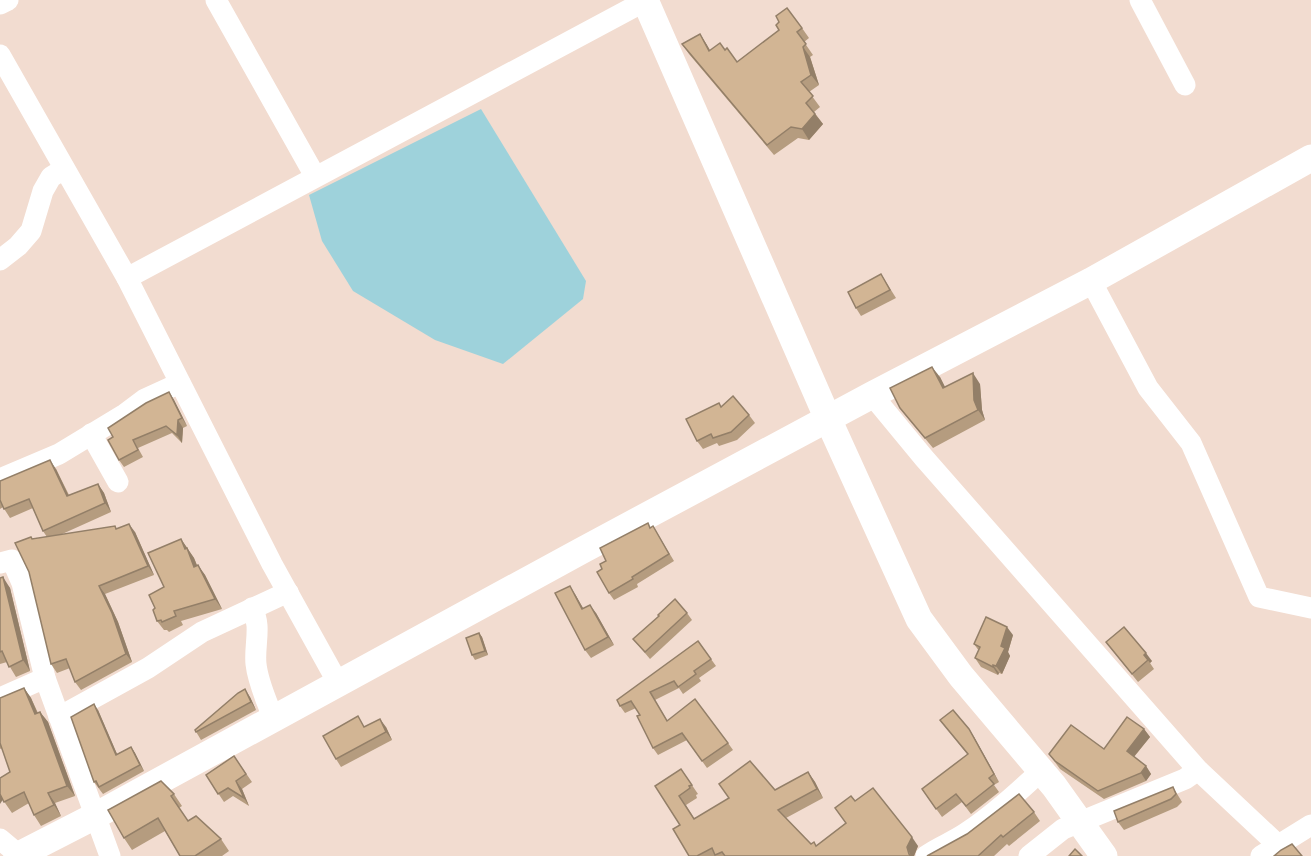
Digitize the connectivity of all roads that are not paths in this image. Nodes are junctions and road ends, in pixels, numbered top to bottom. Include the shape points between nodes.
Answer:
1 (8, 0) edge
2 (216, 0) edge
3 (646, 0) edge
4 (1140, 0) edge
5 (0, 4) edge
6 (0, 55) edge
7 (1185, 85) dead end
8 (1311, 158) edge
9 (64, 169) junction
10 (315, 176) junction
11 (0, 260) edge
12 (127, 278) junction
13 (1091, 281) junction
14 (180, 383) junction
15 (872, 395) junction
16 (828, 419) junction
17 (92, 434) junction
18 (0, 479) edge
19 (118, 482) dead end
20 (0, 563) edge
21 (288, 592) junction
22 (1311, 608) edge
23 (252, 609) junction
24 (45, 678) junction
25 (338, 683) junction
26 (0, 698) edge
27 (59, 717) junction
28 (273, 718) junction
29 (1198, 770) junction
30 (1041, 771) junction
31 (95, 816) junction
32 (1080, 822) junction
33 (1308, 834) edge
34 (12, 850) edge
35 (1269, 851) edge
36 (110, 856) edge
37 (926, 856) edge
38 (1029, 856) edge
39 (1104, 856) edge

1 - 5 street
2 - 10 street
3 - 10 street
3 - 16 street
4 - 7 street
6 - 9 street
8 - 13 street
9 - 11 street via 51,177 31,231
9 - 12 street
10 - 12 street
12 - 14 street
13 - 15 street
13 - 22 street via 1148,388 1191,443 1259,597
14 - 17 street via 144,399
14 - 21 street
15 - 16 street
15 - 29 street
16 - 25 street
16 - 30 street via 919,619
17 - 18 street via 59,454
17 - 19 street
20 - 24 street via 12,560 22,583
21 - 23 street
21 - 25 street
23 - 27 street via 202,632 148,668
23 - 28 street via 258,618 258,676
24 - 26 street
24 - 27 street
25 - 28 street
27 - 31 street
28 - 31 street
29 - 32 street
29 - 35 street
30 - 32 street
30 - 37 street via 964,835
31 - 34 street
31 - 36 street
32 - 38 street via 1063,829
32 - 39 street
33 - 35 street

